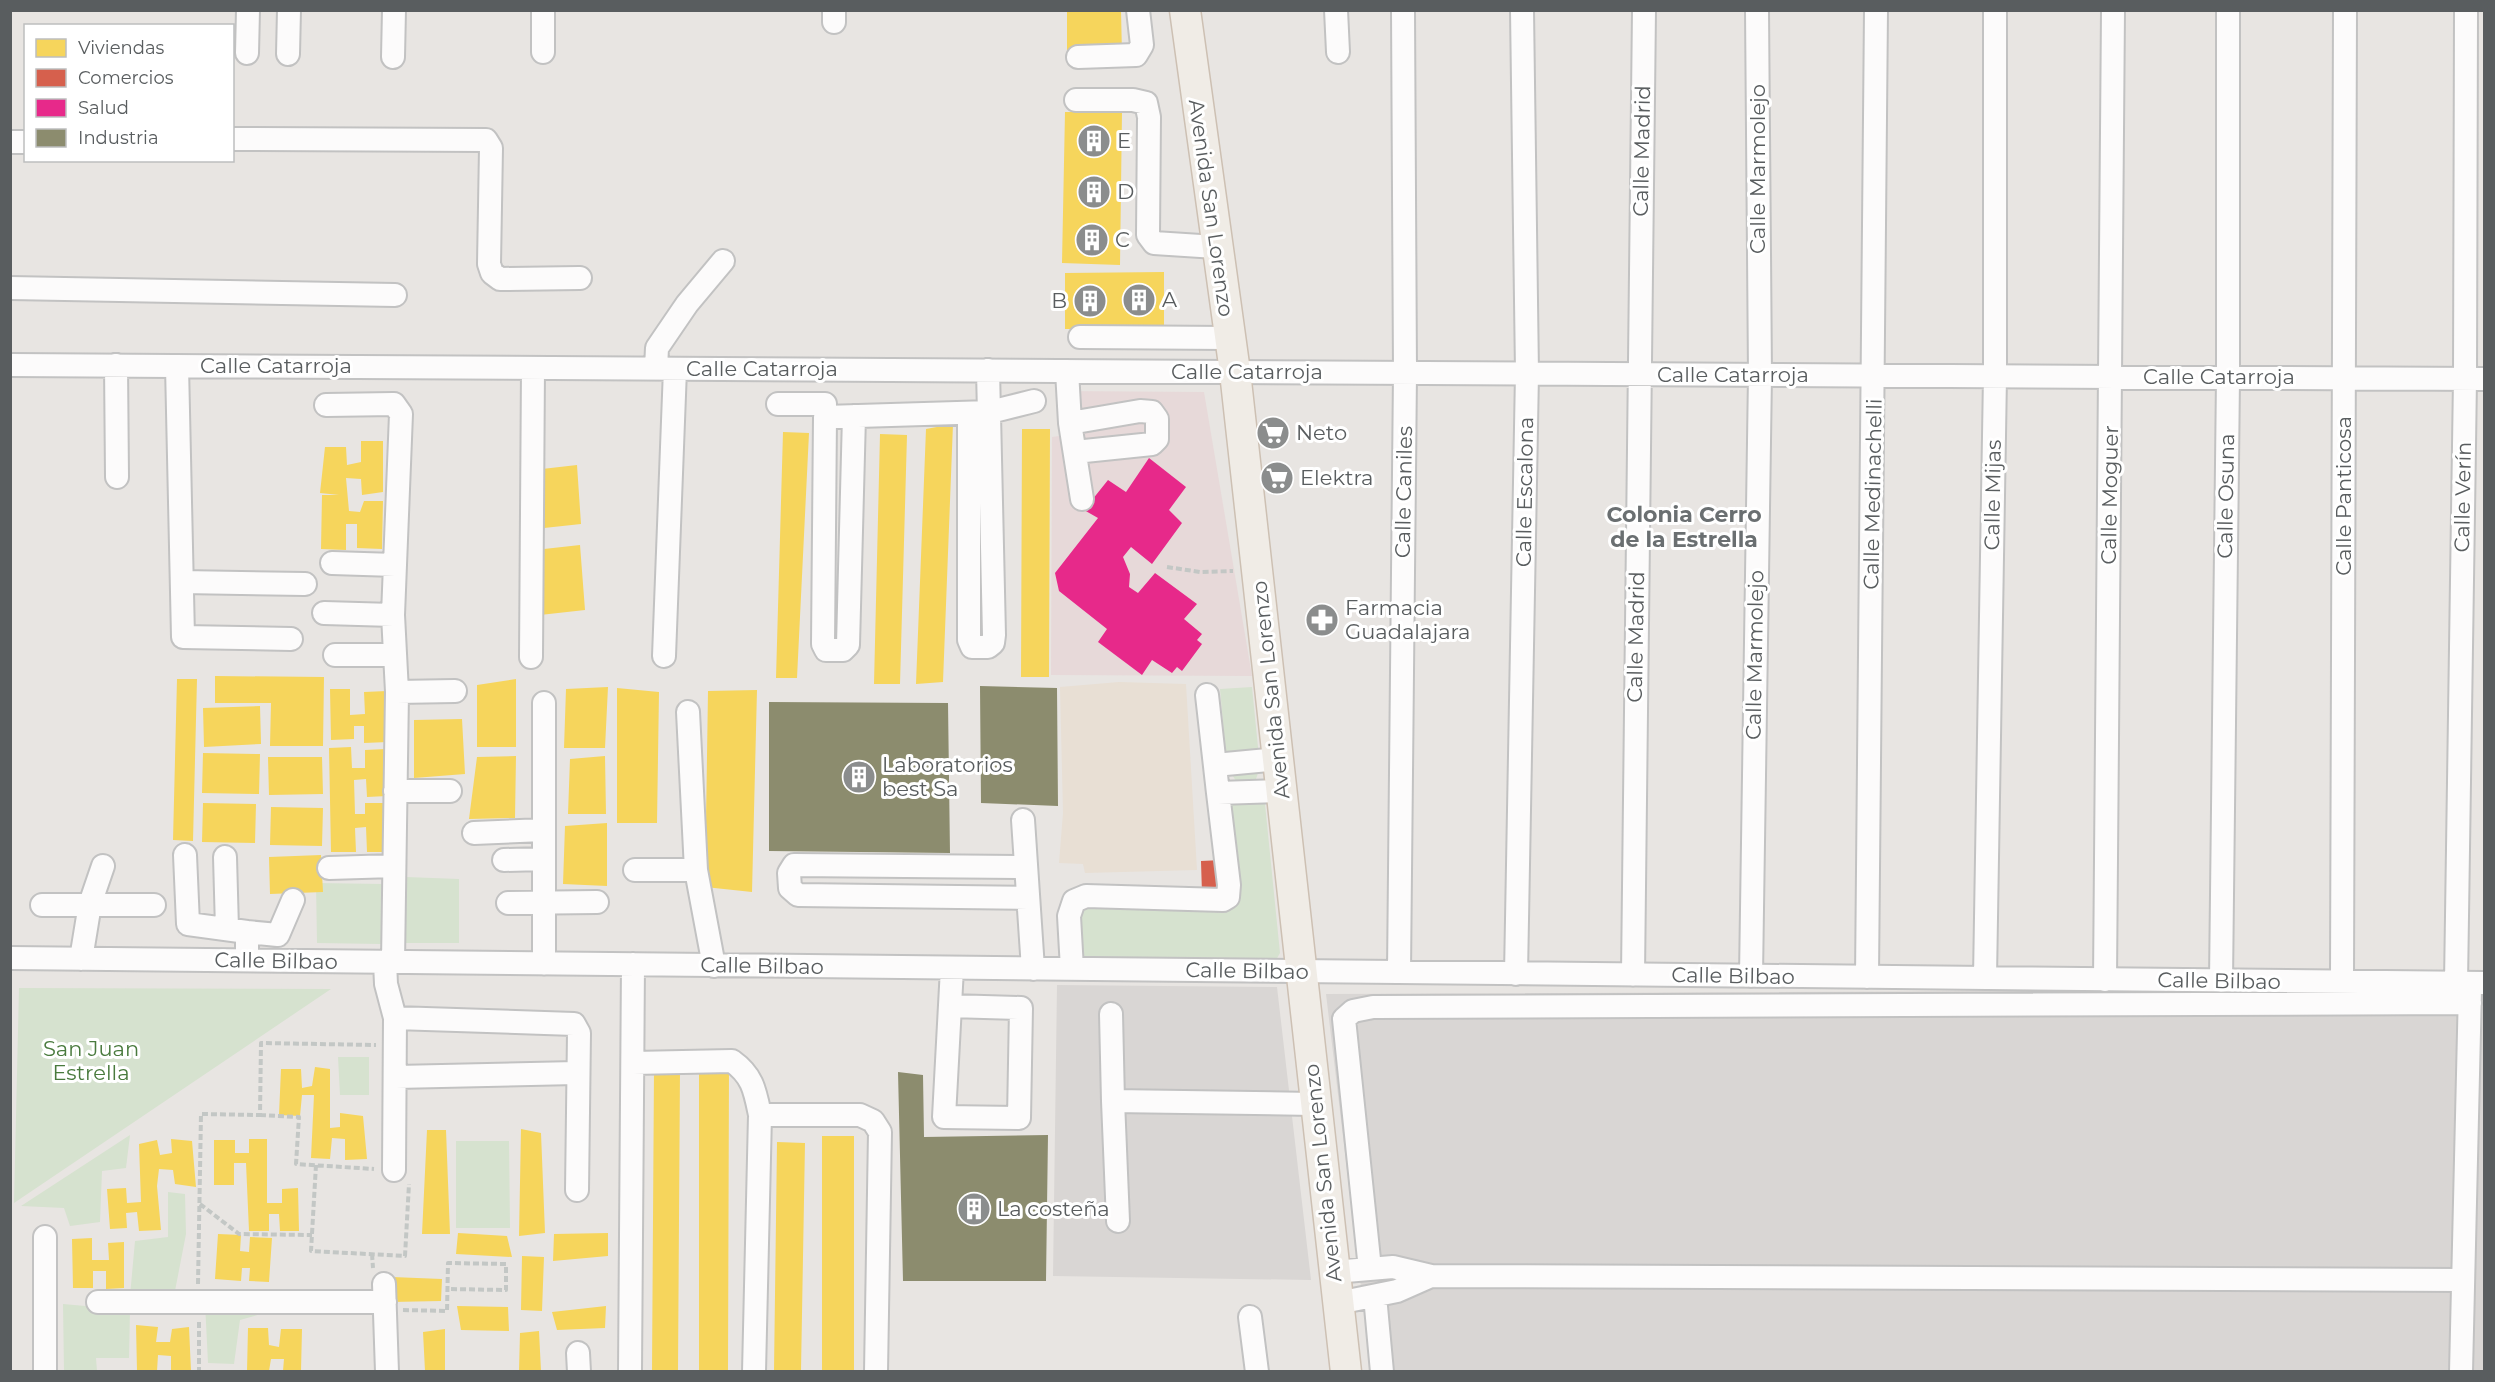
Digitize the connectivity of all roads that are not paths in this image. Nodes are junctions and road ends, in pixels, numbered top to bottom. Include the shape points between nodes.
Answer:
1 (248, 10) edge
2 (289, 10) edge
3 (394, 10) edge
4 (543, 10) edge
5 (1138, 10) edge
6 (1185, 10) edge
7 (1336, 10) edge
8 (1403, 10) edge
9 (1522, 10) edge
10 (1644, 10) edge
11 (1758, 10) edge
12 (1876, 10) edge
13 (1995, 10) edge
14 (2113, 10) edge
15 (2228, 10) edge
16 (2345, 10) edge
17 (2466, 10) edge
18 (543, 52) dead end
19 (1338, 52) dead end
20 (247, 53) dead end
21 (288, 54) dead end
22 (393, 57) dead end
23 (1078, 57) dead end
24 (1076, 100) dead end
25 (234, 139) edge
26 (1216, 247) junction
27 (723, 261) dead end
28 (580, 278) dead end
29 (10, 288) edge
30 (395, 295) dead end
31 (1080, 337) dead end
32 (1229, 338) junction
33 (10, 365) edge
34 (116, 365) junction
35 (177, 366) junction
36 (533, 368) junction
37 (665, 369) junction
38 (826, 369) junction
39 (988, 370) junction
40 (1067, 371) junction
41 (1235, 372) junction
42 (1406, 373) junction
43 (1527, 373) junction
44 (1639, 374) junction
45 (1760, 375) junction
46 (1874, 376) junction
47 (1995, 376) junction
48 (2111, 377) junction
49 (2228, 378) junction
50 (2344, 378) junction
51 (2475, 379) edge
52 (1034, 401) dead end
53 (778, 404) dead end
54 (326, 405) dead end
55 (825, 410) junction
56 (979, 412) junction
57 (854, 416) junction
58 (1070, 423) junction
59 (1074, 453) junction
60 (117, 477) dead end
61 (1082, 499) dead end
62 (332, 563) dead end
63 (395, 565) junction
64 (182, 582) junction
65 (305, 584) dead end
66 (324, 613) dead end
67 (393, 615) junction
68 (291, 639) dead end
69 (335, 655) dead end
70 (394, 655) junction
71 (664, 656) dead end
72 (531, 657) dead end
73 (455, 691) dead end
74 (397, 692) junction
75 (1207, 695) dead end
76 (544, 703) dead end
77 (688, 712) dead end
78 (1279, 759) junction
79 (1215, 765) junction
80 (395, 791) junction
81 (450, 791) dead end
82 (1283, 791) junction
83 (1218, 793) junction
84 (1023, 820) dead end
85 (543, 830) junction
86 (474, 833) dead end
87 (184, 855) dead end
88 (225, 857) dead end
89 (543, 859) junction
90 (504, 860) dead end
91 (103, 866) dead end
92 (394, 866) junction
93 (1025, 867) junction
94 (329, 868) dead end
95 (635, 870) dead end
96 (696, 870) junction
97 (1028, 898) junction
98 (293, 900) dead end
99 (544, 902) junction
100 (597, 902) dead end
101 (508, 903) dead end
102 (42, 904) dead end
103 (90, 904) junction
104 (154, 905) dead end
105 (237, 931) junction
106 (10, 958) edge
107 (81, 959) junction
108 (247, 960) junction
109 (389, 962) junction
110 (544, 964) junction
111 (633, 964) junction
112 (714, 966) junction
113 (952, 968) junction
114 (1033, 969) junction
115 (1072, 969) junction
116 (1302, 971) junction
117 (1399, 972) junction
118 (1516, 974) junction
119 (1633, 975) junction
120 (1750, 976) junction
121 (1867, 977) junction
122 (1985, 978) junction
123 (2105, 980) junction
124 (2221, 981) junction
125 (2342, 982) junction
126 (2470, 988) edge
127 (950, 1006) junction
128 (1111, 1014) dead end
129 (395, 1018) junction
130 (633, 1063) junction
131 (576, 1073) junction
132 (396, 1077) junction
133 (1113, 1101) junction
134 (1314, 1104) junction
135 (759, 1115) junction
136 (394, 1170) road end
137 (577, 1190) dead end
138 (1118, 1221) dead end
139 (45, 1237) dead end
140 (1370, 1269) junction
141 (1334, 1272) junction
142 (1431, 1276) junction
143 (2463, 1280) junction
144 (1375, 1296) junction
145 (98, 1302) dead end
146 (1338, 1303) junction
147 (1250, 1317) dead end
148 (45, 1371) edge
149 (387, 1371) edge
150 (630, 1371) edge
151 (754, 1371) edge
152 (876, 1371) edge
153 (1257, 1371) edge
154 (1346, 1371) edge
155 (1382, 1371) edge
156 (2461, 1371) edge

1 - 20 street
2 - 21 street
3 - 22 street
4 - 18 street
5 - 23 street via 1142,45 1136,55
6 - 26 main road, Avenida San Lorenzo
7 - 19 street
8 - 42 street, Calle Caniles
9 - 43 street, Calle Escalona
10 - 44 street, Calle Madrid
11 - 45 street, Calle Marmolejo
12 - 46 street, Calle Medinachelli
13 - 47 street, Calle Mijas
14 - 48 street, Calle Moguer
15 - 49 street, Calle Osuna
16 - 50 street, Calle Panticosa
17 - 51 street, Calle Verín
24 - 26 street via 1146,103 1148,235 1154,243
25 - 28 street via 486,140 491,148 492,273 500,279
26 - 32 main road, Avenida San Lorenzo
27 - 37 street via 657,348
29 - 30 street
31 - 32 street
32 - 41 main road, Avenida San Lorenzo
33 - 34 street, Calle Catarroja
34 - 35 street, Calle Catarroja
34 - 60 street
35 - 36 street, Calle Catarroja
35 - 64 street
36 - 37 street, Calle Catarroja
36 - 72 street
37 - 38 street, Calle Catarroja
37 - 71 street
38 - 39 street, Calle Catarroja
38 - 55 street
39 - 40 street, Calle Catarroja
39 - 56 street
40 - 41 street, Calle Catarroja
40 - 58 street
41 - 42 street, Calle Catarroja
41 - 78 main road, Avenida San Lorenzo
42 - 43 street, Calle Catarroja
42 - 117 street, Calle Caniles
43 - 44 street, Calle Catarroja
43 - 118 street, Calle Escalona
44 - 45 street, Calle Catarroja
44 - 119 street, Calle Madrid
45 - 46 street, Calle Catarroja
45 - 120 street, Calle Marmolejo
46 - 47 street, Calle Catarroja
46 - 121 street, Calle Medinachelli
47 - 48 street, Calle Catarroja
47 - 122 street, Calle Mijas
48 - 49 street, Calle Catarroja
48 - 123 street, Calle Moguer
49 - 50 street, Calle Catarroja
49 - 124 street, Calle Osuna
50 - 51 street, Calle Catarroja
50 - 125 street, Calle Panticosa
51 - 126 street, Calle Verín
52 - 56 street
53 - 55 street
54 - 63 street via 399,407
55 - 57 street
55 - 57 street via 826,650 843,650 848,645
56 - 56 street via 969,640 972,647 993,643
56 - 57 street
58 - 59 street
58 - 59 street via 1140,411 1152,412 1157,419 1157,439 1152,444
59 - 61 street
62 - 63 street
63 - 67 street
64 - 65 street
64 - 68 street via 183,637
66 - 67 street
67 - 70 street
69 - 70 street
70 - 74 street
73 - 74 street
74 - 80 street
75 - 79 street
76 - 85 street
77 - 96 street
78 - 79 street
78 - 82 main road, Avenida San Lorenzo
79 - 83 street
80 - 81 street
80 - 92 street
82 - 83 street
82 - 116 main road, Avenida San Lorenzo
83 - 115 street via 1227,897 1216,901 1086,896 1074,901 1069,916
84 - 93 street
85 - 86 street
85 - 89 street
87 - 105 street via 189,924
88 - 105 street
89 - 90 street
89 - 99 street
91 - 103 street
92 - 94 street
92 - 109 street
93 - 97 street
93 - 97 street via 794,865 789,873 790,888 798,895
95 - 96 street
96 - 112 street
97 - 114 street
98 - 105 street via 278,935
99 - 100 street
99 - 101 street
99 - 110 street
102 - 103 street
103 - 104 street
103 - 107 street
105 - 108 street
106 - 107 street, Calle Bilbao
107 - 108 street, Calle Bilbao
108 - 109 street, Calle Bilbao
109 - 110 street, Calle Bilbao
109 - 129 street via 386,984
110 - 111 street, Calle Bilbao
111 - 112 street, Calle Bilbao
111 - 130 street
112 - 113 street, Calle Bilbao
113 - 114 street, Calle Bilbao
113 - 127 street
114 - 115 street, Calle Bilbao
115 - 116 street, Calle Bilbao
116 - 117 street, Calle Bilbao
116 - 134 main road, Avenida San Lorenzo
117 - 118 street, Calle Bilbao
118 - 119 street, Calle Bilbao
119 - 120 street, Calle Bilbao
120 - 121 street, Calle Bilbao
121 - 122 street, Calle Bilbao
122 - 123 street, Calle Bilbao
123 - 124 street, Calle Bilbao
124 - 125 street, Calle Bilbao
125 - 126 street, Calle Bilbao
126 - 140 street via 1373,1006 1353,1011 1344,1019 1344,1035
126 - 143 street, Calle Verín
127 - 127 street via 944,1118 1019,1118 1021,1008
128 - 133 street
129 - 131 street via 574,1024 579,1033
129 - 132 street
130 - 135 street via 732,1061 746,1071 754,1086
130 - 150 street
131 - 132 street
131 - 137 street
132 - 136 street
133 - 134 street
133 - 138 street
134 - 141 main road, Avenida San Lorenzo
135 - 151 street
135 - 152 street via 860,1115 873,1121 880,1132
139 - 148 street
140 - 141 street
140 - 142 street via 1393,1267
141 - 146 main road, Avenida San Lorenzo
142 - 143 street
142 - 144 street
143 - 156 street, Calle Verín
144 - 146 street
144 - 155 street
145 - 149 street via 385,1299
146 - 154 main road, Avenida San Lorenzo
147 - 153 street

